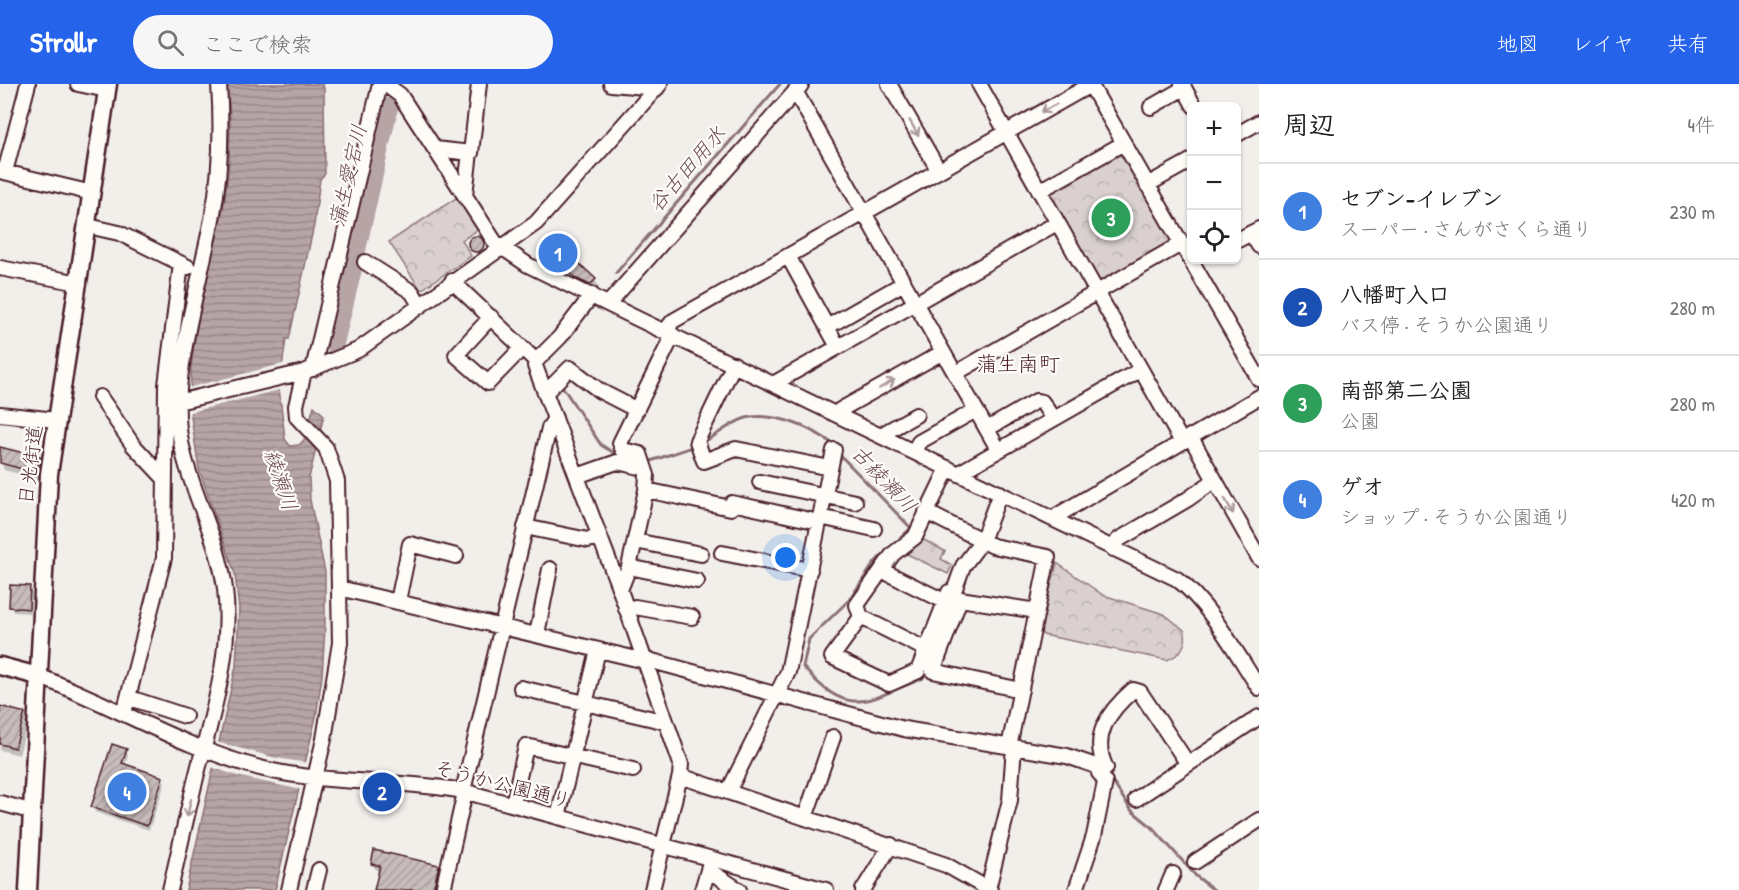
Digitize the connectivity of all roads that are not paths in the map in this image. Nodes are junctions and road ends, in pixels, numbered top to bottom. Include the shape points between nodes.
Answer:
1 (28, 84) edge
2 (78, 84) edge
3 (219, 84) edge
4 (380, 84) edge
5 (385, 84) edge
6 (479, 84) edge
7 (611, 84) edge
8 (889, 84) edge
9 (1091, 84) edge
10 (982, 85) edge
11 (659, 86) edge
12 (1183, 86) edge
13 (108, 87) edge
14 (798, 88) edge
15 (1192, 102) edge
16 (1151, 107) dead end
17 (1259, 122) edge
18 (1241, 132) edge
19 (1006, 133) junction
20 (1124, 143) junction
21 (435, 149) junction
22 (470, 152) junction
23 (1187, 162) edge
24 (939, 171) junction
25 (2, 172) edge
26 (1148, 185) junction
27 (1039, 191) junction
28 (92, 193) junction
29 (465, 195) junction
30 (871, 211) junction
31 (1056, 223) junction
32 (88, 226) junction
33 (1255, 231) edge
34 (1241, 238) edge
35 (1181, 244) junction
36 (1259, 246) edge
37 (501, 249) junction
38 (1187, 250) edge
39 (788, 256) junction
40 (365, 262) dead end
41 (181, 264) junction
42 (1200, 264) edge
43 (0, 268) edge
44 (200, 273) junction
45 (452, 281) junction
46 (904, 282) junction
47 (79, 283) junction
48 (1097, 294) junction
49 (592, 295) junction
50 (916, 303) junction
51 (608, 304) junction
52 (420, 305) junction
53 (491, 317) junction
54 (827, 327) junction
55 (670, 329) junction
56 (838, 347) junction
57 (522, 348) junction
58 (943, 352) junction
59 (536, 361) junction
60 (734, 364) junction
61 (1140, 370) junction
62 (305, 372) junction
63 (956, 374) junction
64 (1259, 379) edge
65 (774, 384) junction
66 (545, 393) junction
67 (100, 397) dead end
68 (1259, 397) edge
69 (183, 401) junction
70 (637, 410) junction
71 (976, 410) junction
72 (0, 414) edge
73 (838, 415) junction
74 (916, 415) dead end
75 (555, 418) junction
76 (1053, 419) junction
77 (56, 420) junction
78 (987, 429) junction
79 (884, 437) junction
80 (1182, 442) junction
81 (998, 449) junction
82 (834, 450) dead end
83 (914, 451) junction
84 (644, 464) junction
85 (830, 468) junction
86 (948, 468) junction
87 (965, 471) junction
88 (577, 476) junction
89 (165, 479) junction
90 (1215, 480) junction
91 (760, 482) dead end
92 (646, 490) junction
93 (1000, 493) junction
94 (824, 495) junction
95 (855, 502) dead end
96 (926, 512) junction
97 (820, 520) junction
98 (1055, 520) junction
99 (525, 527) junction
100 (874, 529) dead end
101 (600, 537) junction
102 (635, 541) junction
103 (982, 541) junction
104 (1113, 549) junction
105 (1257, 550) edge
106 (722, 553) dead end
107 (701, 554) dead end
108 (456, 556) dead end
109 (629, 567) junction
110 (550, 569) dead end
111 (810, 570) junction
112 (883, 570) junction
113 (697, 581) dead end
114 (339, 588) junction
115 (620, 591) junction
116 (952, 598) junction
117 (398, 601) junction
118 (626, 609) junction
119 (1037, 611) junction
120 (692, 617) dead end
121 (861, 617) junction
122 (502, 626) junction
123 (537, 634) junction
124 (598, 650) junction
125 (927, 650) junction
126 (645, 662) junction
127 (0, 666) edge
128 (38, 676) junction
129 (1258, 686) edge
130 (521, 688) dead end
131 (1021, 690) junction
132 (777, 695) junction
133 (130, 698) junction
134 (584, 703) junction
135 (124, 713) junction
136 (185, 716) dead end
137 (1259, 717) edge
138 (665, 719) junction
139 (833, 737) dead end
140 (1011, 747) junction
141 (209, 752) junction
142 (572, 755) junction
143 (1188, 764) junction
144 (633, 770) dead end
145 (1099, 773) junction
146 (680, 776) junction
147 (313, 778) junction
148 (464, 792) junction
149 (728, 792) junction
150 (1136, 799) dead end
151 (0, 803) edge
152 (513, 804) junction
153 (30, 811) junction
154 (558, 817) junction
155 (805, 818) junction
156 (1259, 820) edge
157 (891, 845) junction
158 (662, 846) junction
159 (1195, 862) dead end
160 (709, 865) junction
161 (319, 870) dead end
162 (1173, 874) dead end
163 (989, 889) edge
164 (28, 890) edge
165 (170, 890) edge
166 (289, 890) edge
167 (314, 890) edge
168 (442, 890) edge
169 (652, 890) edge
170 (702, 890) edge
171 (739, 890) edge
172 (826, 890) edge
173 (863, 890) edge
174 (1076, 890) edge
175 (1166, 890) edge

1 - 25 street
2 - 13 street
3 - 44 street via 218,179
4 - 62 street
5 - 21 street via 400,95
6 - 22 street
7 - 11 street
8 -> 24 street
9 -> 19 street
9 - 20 street
10 - 19 street
11 - 37 street via 536,223
12 - 15 street
12 - 16 street
13 - 28 main road, 日光街道
14 - 30 street
14 - 51 street
17 - 18 street
19 - 24 street
19 - 27 street
20 - 26 street
20 - 27 street
21 - 22 street
21 - 29 street
22 - 29 street
23 - 26 street
24 - 30 street
25 - 28 street
26 - 35 street
27 - 31 street
28 - 32 main road, 日光街道
29 - 37 street
30 - 39 street
30 - 46 street
31 - 48 street
31 - 50 street
32 - 41 street via 119,233
32 - 47 main road, 日光街道
33 - 34 street
33 - 36 street
35 - 38 street
35 - 48 street
37 - 45 street
37 - 49 street
39 - 54 street
39 - 55 street
40 - 52 street via 412,292
41 - 44 street
41 - 89 street via 166,385
42 - 64 street
43 - 47 street
44 - 69 street via 185,338
45 - 52 street
45 - 53 street
46 - 50 street
46 - 54 street
47 - 77 main road, 日光街道
48 - 61 street
48 - 63 street
49 - 51 street
49 - 59 street
50 - 56 street
50 - 58 street
51 - 55 street
52 - 62 street via 358,350
53 - 57 street
53 - 57 street via 456,355 488,383
54 - 56 street
55 - 60 street
55 - 70 street
56 - 65 street
57 - 59 street
58 - 63 street
73 -> 58 street via 840,410
59 - 66 street
60 - 65 street
60 - 85 street via 692,439 704,462 736,449
61 - 76 street
61 - 80 street
62 - 69 street
62 - 114 street via 297,417 321,442 337,481
63 - 71 street
65 - 73 street
66 - 70 street via 570,368 600,391
66 - 75 street
67 - 89 street via 133,445
68 - 80 street
69 - 141 street via 179,432 184,459 222,570 227,618
70 - 84 street via 620,443 623,450 640,454
71 - 78 street
71 - 83 street via 919,442
72 - 77 street
73 - 79 street
74 - 79 street
75 - 88 street
75 - 99 street via 549,428
76 - 78 street via 1042,402 1036,401
76 - 81 street
77 - 128 main road, 日光街道 via 45,520
78 - 81 street
79 - 83 street
80 - 90 street
80 - 98 street
81 - 87 street
82 - 85 street
83 - 86 street
84 - 88 street via 617,462
84 - 92 street
85 - 94 street
86 - 87 street
86 - 96 street
87 - 93 street
88 - 101 street
89 - 133 street via 164,558
90 - 104 street via 1124,537
90 -> 105 street
91 - 94 street
92 - 97 street
92 - 102 street
93 - 98 street
93 - 103 street
94 - 95 street
94 - 97 street
96 - 103 street
96 - 112 street via 915,537 893,554
97 - 100 street
97 - 111 street
98 - 104 street
99 - 101 street via 588,540
99 - 122 street
101 - 115 street
102 - 107 street
102 - 109 street
103 - 116 street via 963,566
103 - 119 street via 1048,561
104 - 129 street via 1186,586
106 - 111 street
108 - 117 street via 410,544
109 - 113 street
109 - 115 street
110 - 123 street
111 - 132 street via 788,672
112 - 116 street
112 - 121 street via 857,605
114 - 117 street
114 - 147 street via 338,668
115 - 118 street
116 - 119 street
116 - 125 street
116 - 131 street via 933,671
117 - 122 street
118 - 120 street via 635,607
118 - 126 street
119 - 131 street
121 - 125 street
121 - 125 street via 832,657 889,684 918,671
122 - 123 street
122 - 148 street
123 - 124 street
124 - 126 street
124 - 134 street
126 - 132 street
126 - 138 street
127 - 128 main road
128 - 135 street, そうか公園通り
128 - 153 main road, 日光街道
130 - 134 street
131 - 140 street
132 - 140 street via 904,729
132 - 149 street
133 - 135 street
133 - 136 street
134 - 138 street
134 - 142 street
135 - 141 street, そうか公園通り
137 - 143 street
138 - 146 street via 681,764
139 - 155 street
140 - 145 street via 1067,756 1096,766
140 - 163 street via 1010,800
141 - 147 street, そうか公園通り via 263,769
141 -> 165 street
142 - 144 street
142 - 152 street via 526,746
142 - 154 street
143 - 145 street via 1140,692 1133,690 1113,707 1106,721 1099,746 1106,768
143 - 150 street
145 - 174 street via 1105,782 1101,804
146 - 149 street
146 - 158 street
147 - 148 street, そうか公園通り via 411,784
147 - 166 street
148 - 152 street, そうか公園通り
148 - 168 street
149 - 155 street
151 - 153 street
152 - 154 street, そうか公園通り
153 - 164 main road, 日光街道
154 - 158 street, そうか公園通り
155 - 157 street
156 - 159 street
157 - 163 street via 946,865
157 - 173 street
158 - 160 street, そうか公園通り
158 - 169 street
160 - 170 street
160 - 171 street
160 - 172 street, そうか公園通り
161 - 167 street
162 - 175 street

